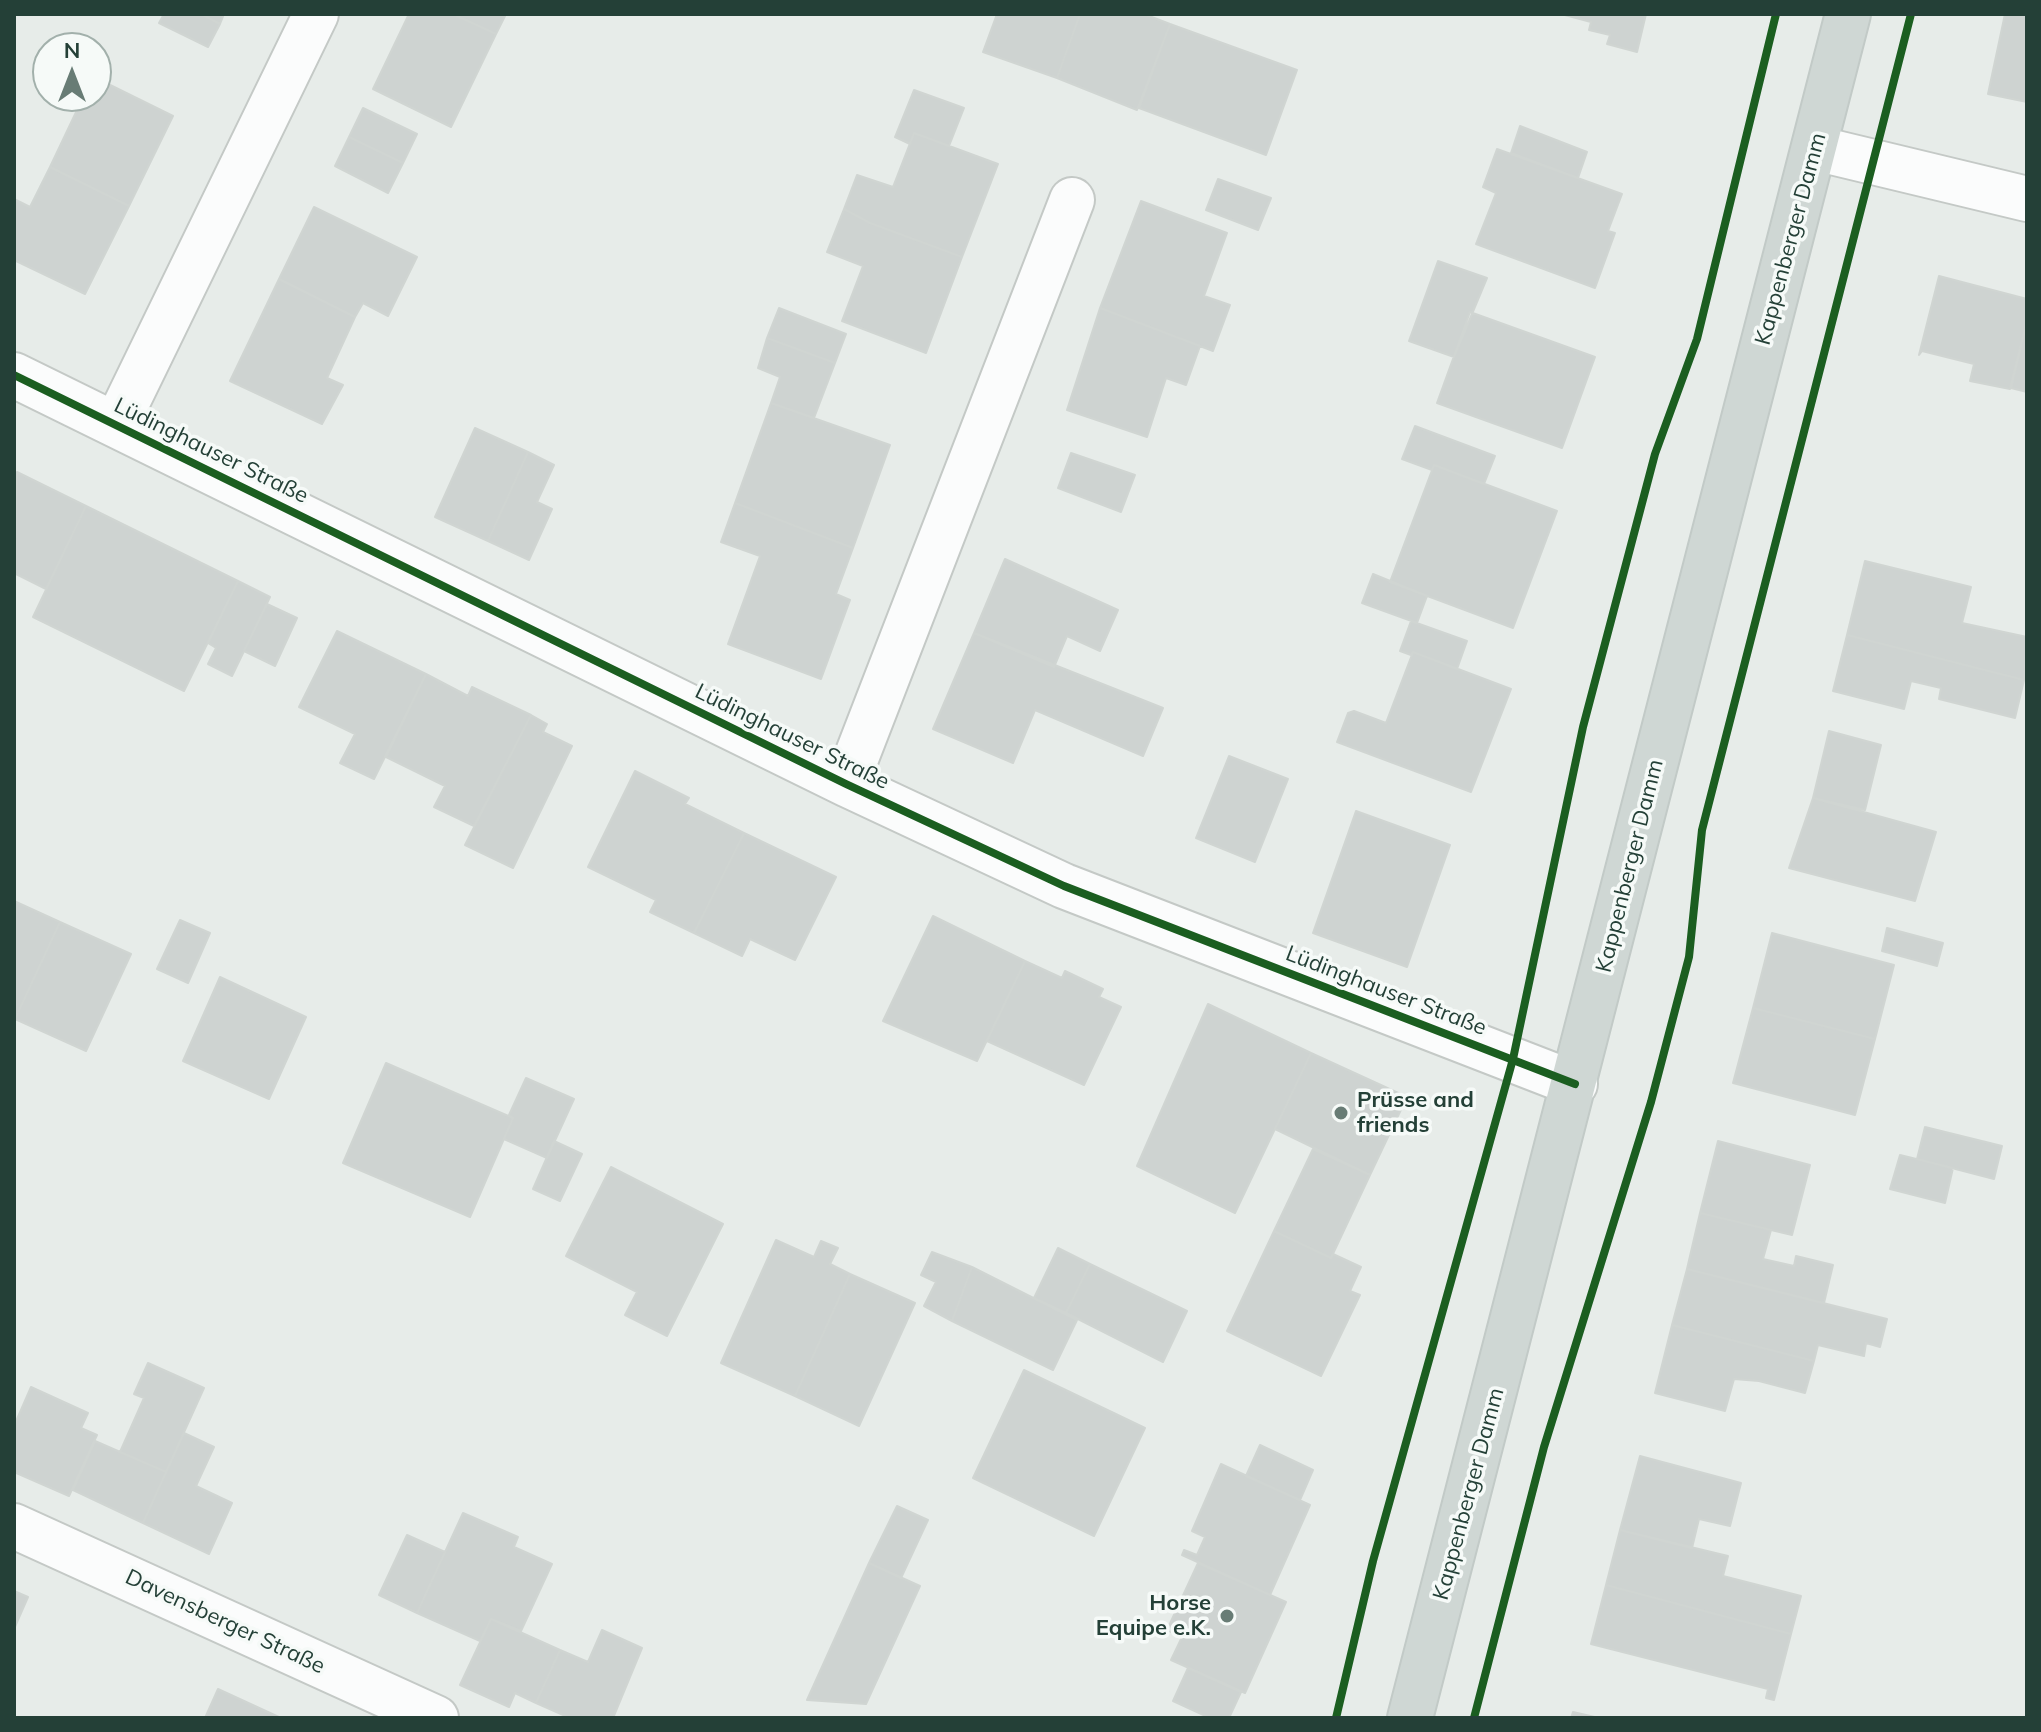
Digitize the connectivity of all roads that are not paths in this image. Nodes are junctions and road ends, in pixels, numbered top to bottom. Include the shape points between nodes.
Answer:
1 (316, 14) edge
2 (1848, 14) edge
3 (1815, 148) junction
4 (2027, 199) edge
5 (1072, 200) dead end
6 (14, 375) edge
7 (116, 425) junction
8 (846, 784) junction
9 (1575, 1084) junction
10 (14, 1526) edge
11 (436, 1718) edge
12 (1410, 1718) edge

1 - 7 street, Lüdinghauser Straße
2 - 3 main road, Kappenberger Damm
3 - 4 street
3 - 9 main road, Kappenberger Damm
5 - 8 street, Lüdinghauser Straße
6 - 7 street, Lüdinghauser Straße
7 - 8 street, Lüdinghauser Straße
8 - 9 street, Lüdinghauser Straße via 1064,886
9 - 12 main road, Kappenberger Damm
10 - 11 street, Davensberger Straße

